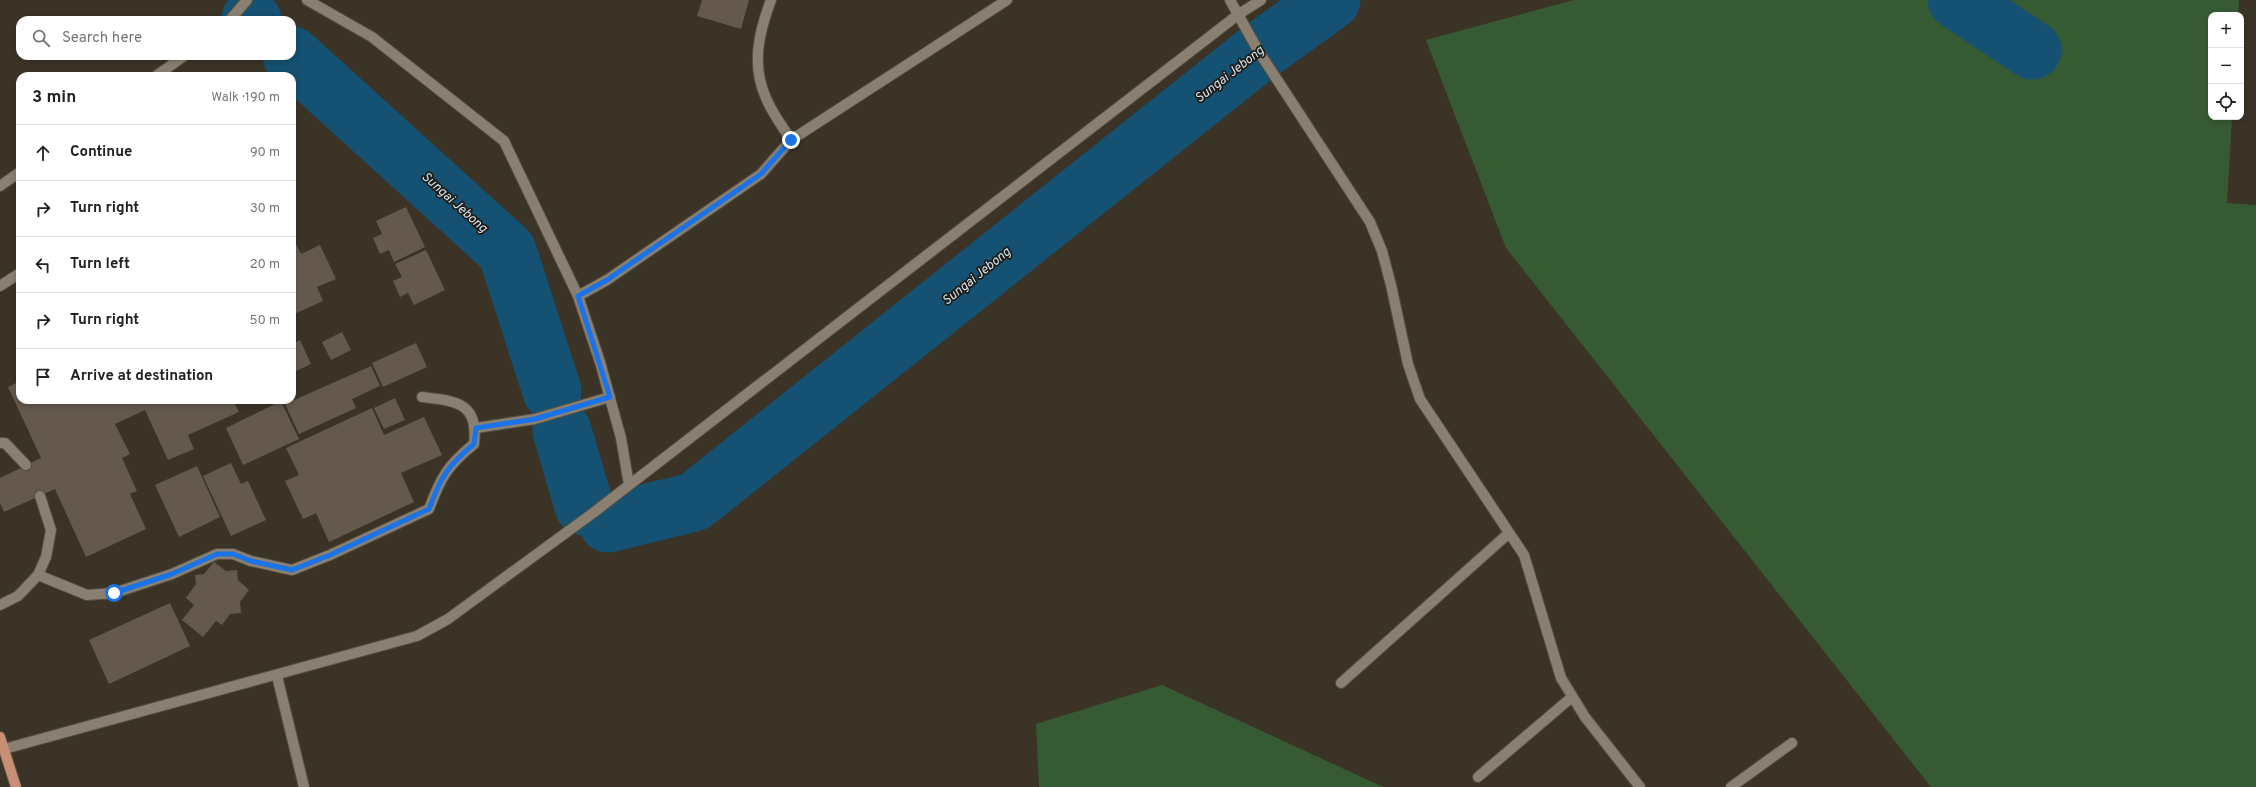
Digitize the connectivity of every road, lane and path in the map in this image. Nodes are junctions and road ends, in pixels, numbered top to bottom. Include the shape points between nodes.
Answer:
1 (247, 0) edge
2 (307, 0) edge
3 (771, 0) edge
4 (1007, 0) edge
5 (1230, 0) edge
6 (1261, 0) edge
7 (1239, 14) junction
8 (233, 16) edge
9 (178, 60) edge
10 (162, 72) edge
11 (791, 140) junction
12 (16, 175) edge
13 (0, 186) edge
14 (16, 276) edge
15 (0, 286) edge
16 (578, 296) junction
17 (422, 397) dead end
18 (610, 397) junction
19 (476, 428) junction
20 (0, 443) edge
21 (26, 465) dead end
22 (629, 485) junction
23 (40, 496) dead end
24 (1509, 533) junction
25 (38, 575) junction
26 (0, 605) edge
27 (277, 676) junction
28 (1341, 683) dead end
29 (1572, 696) junction
30 (0, 737) edge
31 (1792, 743) dead end
32 (4, 749) junction
33 (1478, 777) dead end
34 (16, 787) edge
35 (304, 787) edge
36 (1640, 787) edge
37 (1731, 787) edge

1 - 8 street
2 - 16 street via 372,37 504,141
3 - 11 street via 761,27 756,64 766,98
4 - 11 street
5 - 7 street
6 - 7 street
7 - 22 street
7 - 24 street via 1259,52 1370,222 1389,278 1408,364 1420,399
9 - 10 street
11 - 16 street via 761,174 607,280
12 - 13 street
14 - 15 street
16 - 18 street
17 - 19 street via 450,400 470,412
18 - 19 street via 535,419
18 - 22 street via 621,438
19 - 25 street via 474,444 455,460 440,478 429,509 292,570 251,561 233,554 217,554 172,574 114,593 88,595
20 - 21 street via 5,443
22 - 27 street via 448,619 418,636
23 - 25 street via 51,530 46,556
24 - 28 street
24 - 29 street via 1524,555 1561,678
25 - 26 street via 18,596
27 - 32 street
27 - 35 street
29 - 33 street
29 - 36 street via 1585,717
30 - 32 main road
31 - 37 street
32 - 34 main road

